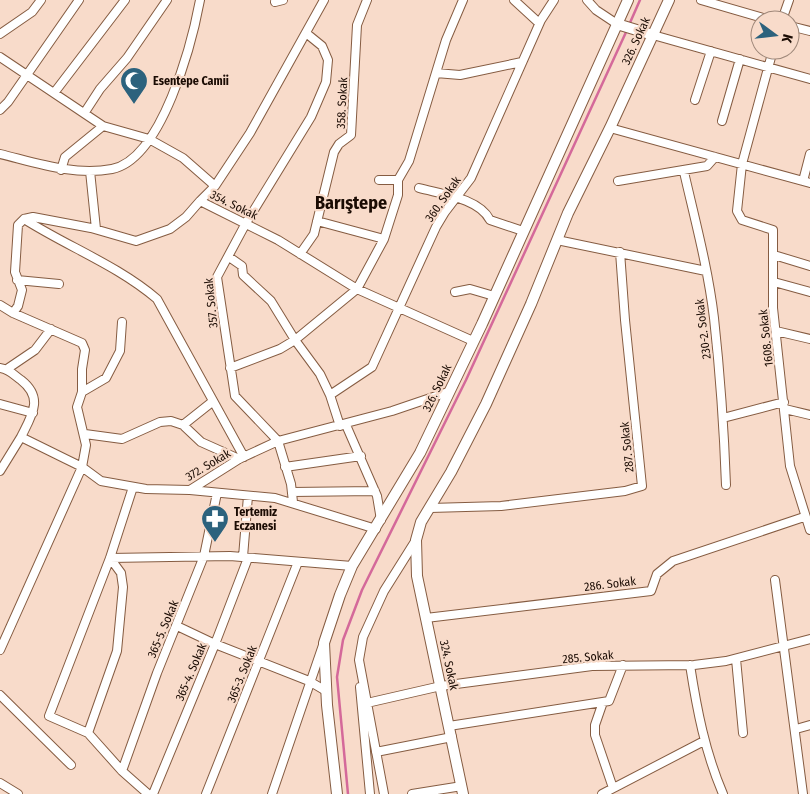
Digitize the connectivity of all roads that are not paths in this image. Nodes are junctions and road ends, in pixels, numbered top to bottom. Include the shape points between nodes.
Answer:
1 (40, 0) edge
2 (79, 0) edge
3 (125, 0) edge
4 (167, 0) edge
5 (200, 0) edge
6 (324, 0) edge
7 (367, 0) edge
8 (463, 0) edge
9 (514, 0) edge
10 (554, 0) edge
11 (587, 0) edge
12 (628, 0) edge
13 (668, 0) edge
14 (701, 0) edge
15 (750, 14) edge
16 (539, 23) junction
17 (617, 24) junction
18 (306, 33) junction
19 (0, 34) edge
20 (653, 35) junction
21 (711, 51) junction
22 (0, 57) edge
23 (740, 59) junction
24 (770, 60) edge
25 (522, 62) junction
26 (768, 67) junction
27 (436, 72) junction
28 (28, 75) junction
29 (810, 78) edge
30 (54, 92) junction
31 (695, 100) dead end
32 (0, 110) edge
33 (85, 112) junction
34 (722, 121) dead end
35 (103, 126) junction
36 (610, 128) junction
37 (149, 139) junction
38 (0, 154) edge
39 (810, 154) edge
40 (715, 157) junction
41 (742, 164) junction
42 (61, 170) junction
43 (90, 171) junction
44 (684, 172) junction
45 (379, 180) dead end
46 (398, 180) junction
47 (618, 181) dead end
48 (806, 182) edge
49 (215, 186) junction
50 (419, 188) dead end
51 (458, 197) junction
52 (200, 201) junction
53 (24, 219) junction
54 (317, 220) junction
55 (246, 223) junction
56 (96, 229) junction
57 (523, 231) junction
58 (384, 239) junction
59 (557, 240) junction
60 (620, 252) junction
61 (300, 254) junction
62 (774, 255) junction
63 (229, 257) junction
64 (810, 266) edge
65 (706, 271) junction
66 (18, 280) junction
67 (774, 282) junction
68 (59, 284) dead end
69 (356, 289) junction
70 (455, 292) dead end
71 (810, 292) edge
72 (494, 296) junction
73 (0, 305) edge
74 (399, 310) junction
75 (13, 313) junction
76 (122, 322) dead end
77 (51, 329) junction
78 (776, 331) junction
79 (295, 340) junction
80 (810, 340) edge
81 (473, 341) junction
82 (230, 368) junction
83 (3, 369) edge
84 (82, 392) junction
85 (448, 392) junction
86 (330, 395) junction
87 (212, 402) junction
88 (0, 404) edge
89 (784, 406) junction
90 (33, 414) junction
91 (810, 415) edge
92 (723, 418) junction
93 (182, 425) junction
94 (343, 425) junction
95 (85, 434) junction
96 (21, 437) junction
97 (278, 441) junction
98 (361, 456) junction
99 (241, 458) junction
100 (3, 461) edge
101 (285, 466) junction
102 (82, 467) junction
103 (0, 471) edge
104 (726, 485) dead end
105 (133, 486) junction
106 (190, 490) junction
107 (375, 491) junction
108 (292, 492) junction
109 (217, 493) junction
110 (248, 496) junction
111 (293, 502) junction
112 (430, 508) junction
113 (379, 524) junction
114 (808, 524) edge
115 (416, 540) junction
116 (204, 556) junction
117 (110, 558) junction
118 (245, 558) junction
119 (298, 562) junction
120 (352, 566) junction
121 (775, 580) dead end
122 (426, 618) junction
123 (177, 626) junction
124 (810, 640) edge
125 (324, 643) junction
126 (215, 644) junction
127 (785, 646) junction
128 (0, 650) edge
129 (736, 659) junction
130 (359, 660) junction
131 (260, 662) junction
132 (623, 665) junction
133 (690, 665) junction
134 (309, 681) junction
135 (441, 686) junction
136 (326, 691) junction
137 (0, 695) edge
138 (603, 702) junction
139 (367, 703) junction
140 (810, 725) edge
141 (449, 726) junction
142 (796, 729) junction
143 (88, 733) junction
144 (743, 733) dead end
145 (452, 738) junction
146 (704, 741) junction
147 (376, 752) junction
148 (71, 765) dead end
149 (122, 771) junction
150 (0, 783) edge
151 (613, 788) junction
152 (462, 790) edge
153 (18, 794) edge
154 (148, 794) edge
155 (153, 794) edge
156 (206, 794) edge
157 (272, 794) edge
158 (337, 794) edge
159 (370, 794) edge
160 (384, 794) edge
161 (412, 794) edge
162 (602, 794) edge
163 (723, 794) edge
164 (803, 794) edge

1 - 19 street via 32,12
2 - 28 street
3 - 30 street
4 - 33 street
5 - 37 street via 182,71 166,110
6 - 18 street
7 - 54 street, 358. Sokak via 357,25 353,127 351,135 334,152
8 - 27 street
9 - 16 street
10 - 16 street, 360. Sokak
11 - 17 street
12 - 17 street, 326. Sokak
13 - 20 street, 326. Sokak
14 - 15 street
16 - 25 street, 360. Sokak
17 - 20 street
17 - 57 street, 326. Sokak
18 - 49 street via 250,133
18 - 55 street, 357. Sokak via 322,46 328,60 326,82 312,117
20 - 21 street
20 - 36 street, 326. Sokak
21 - 23 street
21 - 31 street
22 - 28 street, 354. Sokak
23 - 26 street
23 - 34 street
24 - 26 street
25 - 27 street via 460,75
25 - 51 street, 360. Sokak via 471,178
26 - 29 street
26 - 41 street
27 - 46 street via 409,161
28 - 30 street, 354. Sokak
28 - 32 street
30 - 33 street, 354. Sokak
33 - 35 street, 354. Sokak
35 - 37 street, 354. Sokak
35 - 42 street via 65,157
36 - 40 street
36 - 59 street, 326. Sokak
37 - 43 street via 124,165
37 - 49 street, 354. Sokak via 183,158
38 - 42 street
39 - 48 street
40 - 41 street
40 - 44 street via 707,166
41 - 48 street
41 - 62 street, 1608. Sokak via 737,211 742,220 773,230
42 - 43 street
43 - 56 street
44 - 47 street
44 - 65 street, 230-2. Sokak
45 - 46 street
46 - 58 street via 398,195
49 - 52 street, 354. Sokak
50 - 51 street
51 - 57 street via 487,214 490,220
51 - 74 street, 360. Sokak via 432,235
52 - 55 street, 354. Sokak
52 - 56 street via 170,229 136,241
53 - 56 street via 33,217
53 - 66 street via 18,225 15,272
53 - 87 street via 107,264 157,300
54 - 58 street
54 - 61 street, 358. Sokak via 314,234
55 - 61 street, 354. Sokak
55 - 63 street, 357. Sokak
57 - 72 street, 326. Sokak
58 - 69 street
59 - 60 street
59 - 112 street, 326. Sokak via 486,404
60 - 65 street
60 - 112 street, 287. Sokak via 642,486 625,491 501,506
61 - 69 street, 354. Sokak
62 - 64 street
62 - 67 street, 1608. Sokak
63 - 79 street via 242,266 243,275 271,301
63 - 82 street, 357. Sokak via 217,277
65 - 92 street, 230-2. Sokak via 714,316
66 - 68 street
66 - 75 street via 22,290
67 - 71 street
67 - 78 street, 1608. Sokak
69 - 74 street, 354. Sokak
69 - 79 street
70 - 72 street via 470,289
72 - 81 street, 326. Sokak
73 - 75 street
74 - 81 street, 354. Sokak
74 - 86 street, 360. Sokak via 372,366
75 - 77 street
76 - 84 street via 120,351 106,378
77 - 83 street via 35,350
77 - 84 street via 82,343 85,350
78 - 80 street
78 - 89 street, 1608. Sokak
79 - 82 street via 280,350
79 - 86 street via 320,374
81 - 85 street, 326. Sokak
82 - 97 street, 357. Sokak via 235,396
83 - 90 street via 29,387 34,400
84 - 95 street via 77,406
85 - 94 street, 372. Sokak
85 - 113 street, 326. Sokak via 420,453
86 - 94 street
87 - 93 street
87 - 99 street
88 - 90 street
89 - 91 street
89 - 92 street
89 - 114 street, 1608. Sokak via 790,466
90 - 96 street
92 - 104 street, 230-2. Sokak
93 - 95 street via 160,422 122,439
93 - 99 street via 201,442
94 - 97 street, 372. Sokak
94 - 98 street
95 - 102 street
96 - 100 street
96 - 102 street, 372. Sokak
97 - 99 street, 372. Sokak
97 - 101 street
98 - 101 street
98 - 107 street
99 - 106 street, 372. Sokak
100 - 103 street
101 - 108 street
102 - 105 street, 372. Sokak via 101,481
102 - 128 street
105 - 106 street, 372. Sokak
105 - 117 street
106 - 109 street
107 - 108 street
107 - 113 street
108 - 111 street
109 - 110 street
109 - 116 street, 365-5. Sokak
110 - 111 street
110 - 118 street, 365-4. Sokak
111 - 113 street
112 - 115 street, 326. Sokak via 421,522
113 - 120 street, 326. Sokak
114 - 122 street, 286. Sokak via 673,561 657,574 651,591
115 - 122 street, 324. Sokak via 418,576
115 - 130 street, 326. Sokak via 381,599 363,637
116 - 117 street
116 - 118 street
116 - 123 street, 365-5. Sokak
117 - 143 street via 121,574 123,587 117,651
117 - 143 street via 49,716
118 - 119 street
118 - 126 street, 365-4. Sokak
119 - 120 street
119 - 131 street, 365-3. Sokak
120 - 125 street, 326. Sokak
121 - 127 street
122 - 135 street, 324. Sokak
123 - 126 street
123 - 149 street, 365-5. Sokak
124 - 127 street, 285. Sokak
125 - 134 street
125 - 136 street, 326. Sokak
126 - 131 street
126 - 155 street, 365-4. Sokak
127 - 129 street, 285. Sokak
127 - 142 street
129 - 133 street, 285. Sokak
129 - 144 street
130 - 139 street, 326. Sokak
130 - 159 street, 326. Sokak
131 - 134 street
131 - 156 street, 365-3. Sokak
132 - 133 street, 285. Sokak
132 - 135 street, 285. Sokak via 592,666
132 - 138 street via 613,695 609,701
133 - 146 street
134 - 136 street
134 - 157 street
135 - 139 street, 285. Sokak
135 - 141 street, 324. Sokak
136 - 158 street, 326. Sokak
137 - 148 street
138 - 141 street
138 - 151 street via 595,725 595,736
139 - 147 street, 326. Sokak
140 - 142 street
141 - 145 street, 324. Sokak
142 - 164 street
143 - 149 street
145 - 147 street
145 - 152 street, 324. Sokak
146 - 151 street
146 - 163 street
147 - 160 street, 326. Sokak
149 - 154 street
150 - 153 street
151 - 162 street
152 - 161 street

